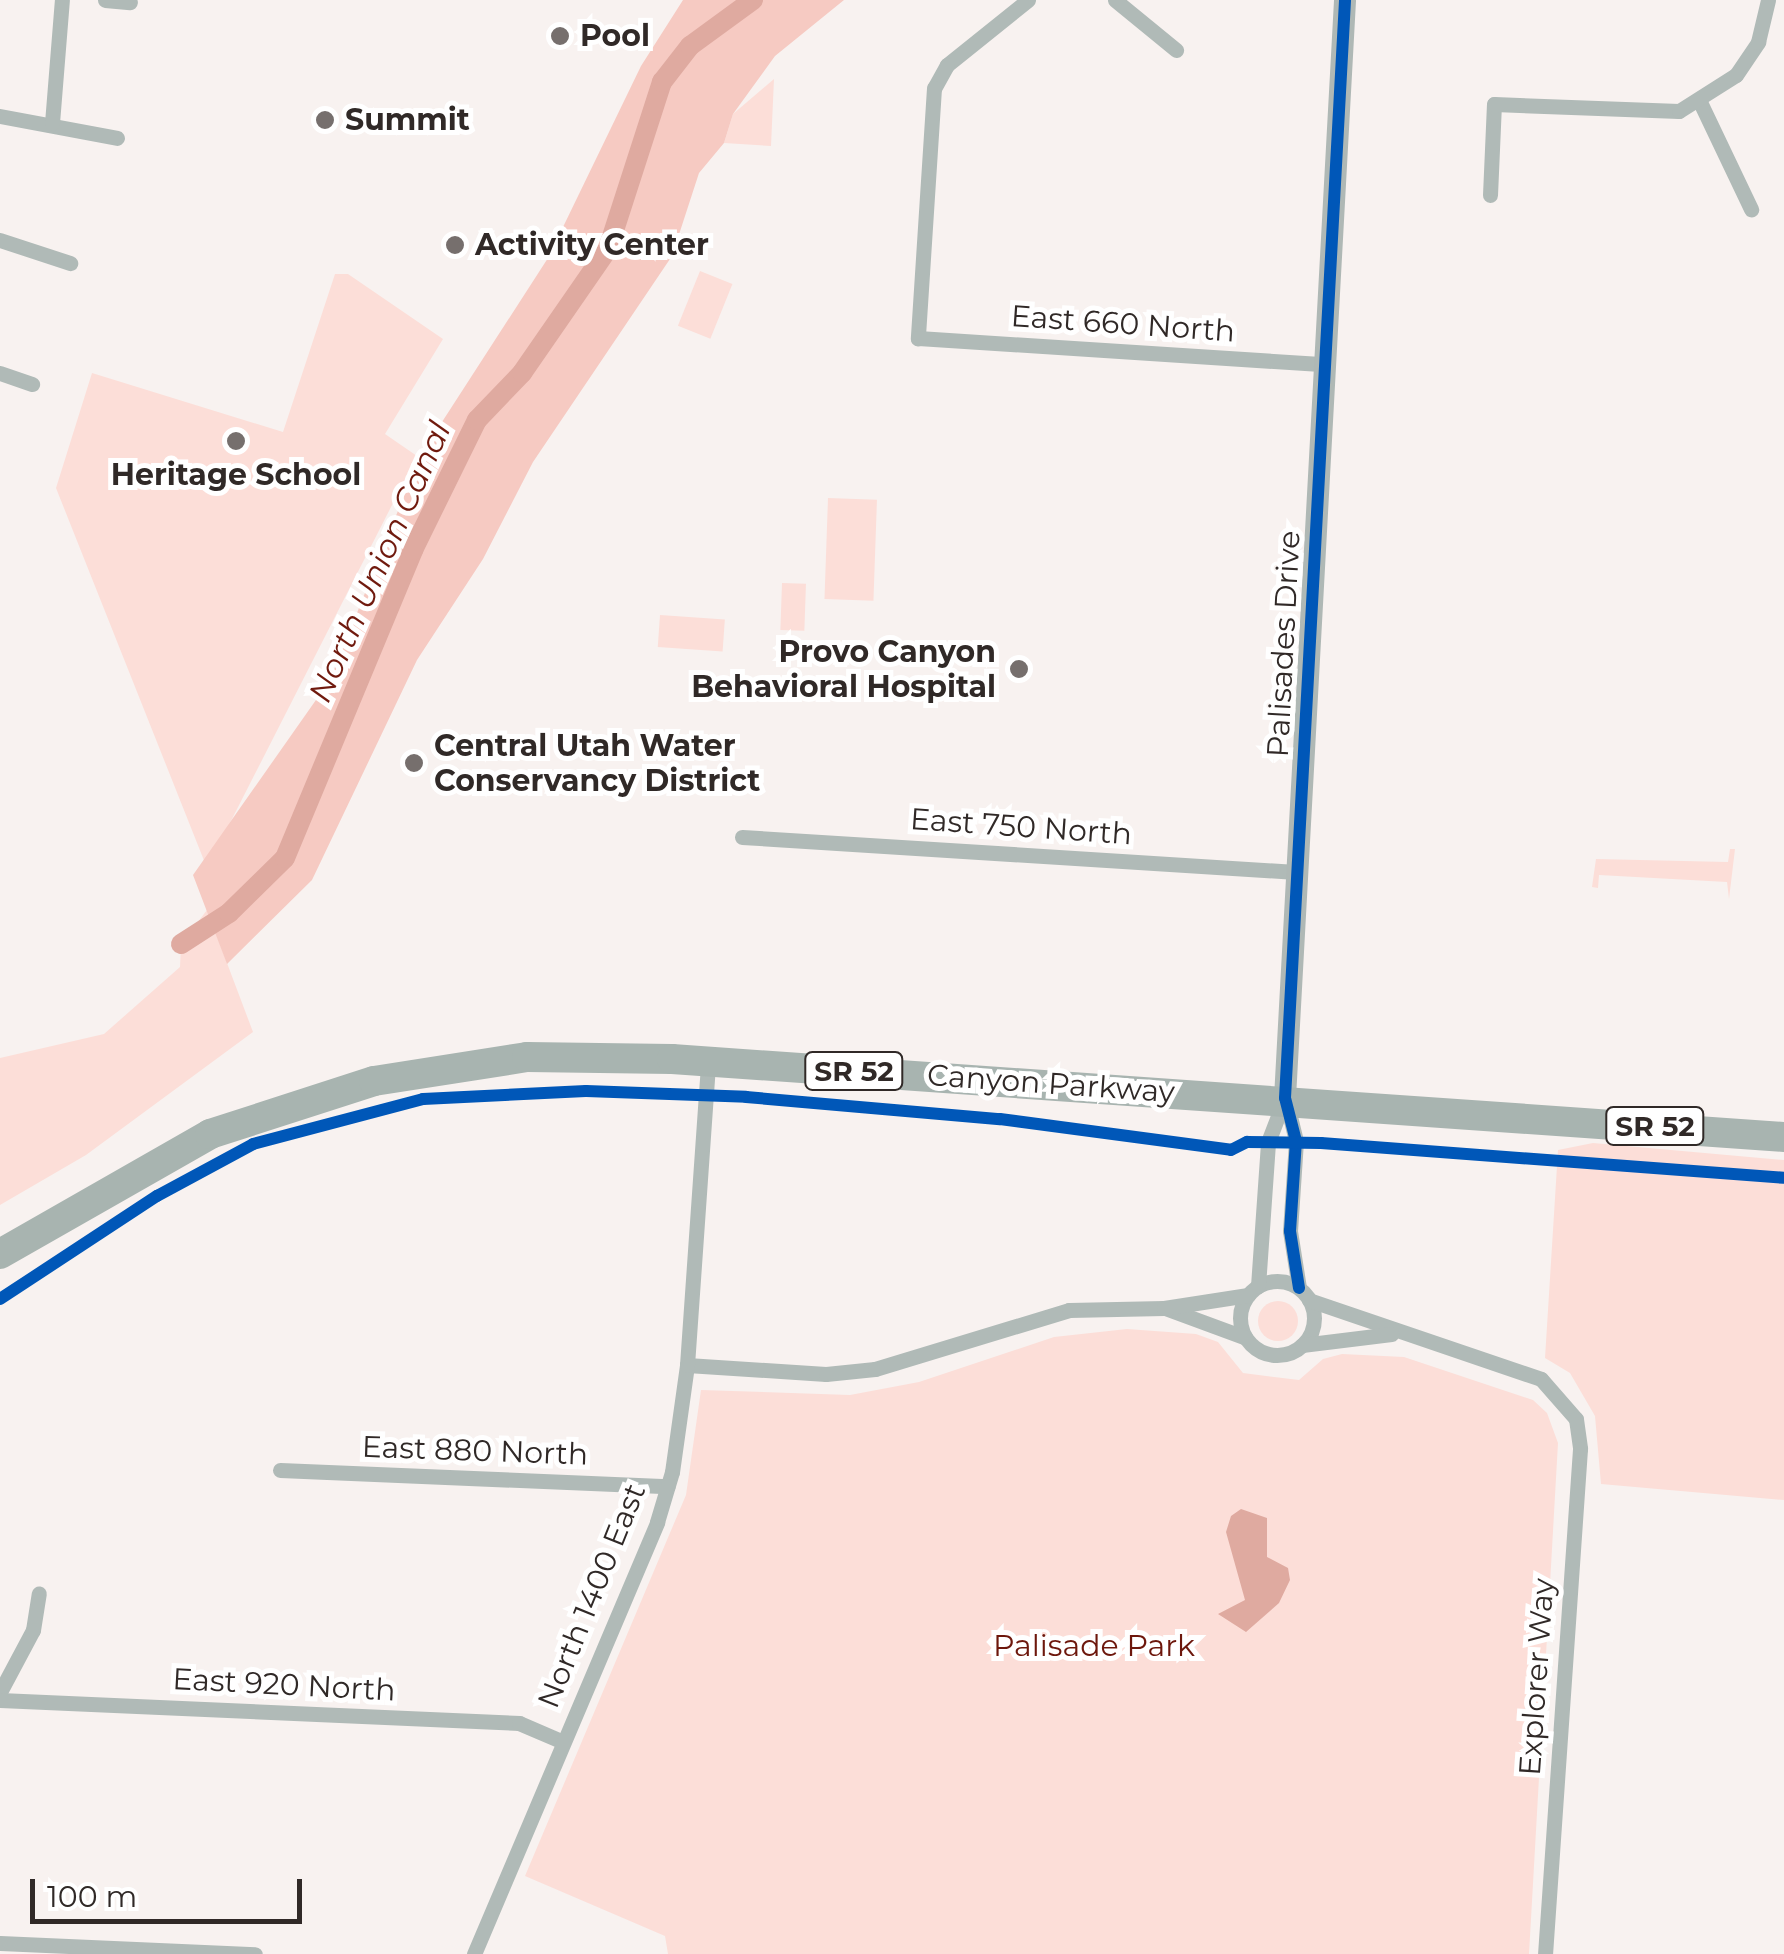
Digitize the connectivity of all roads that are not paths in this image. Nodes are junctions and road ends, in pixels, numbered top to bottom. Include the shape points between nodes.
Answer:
1 (62, 0) edge
2 (105, 0) edge
3 (1028, 0) edge
4 (1115, 0) edge
5 (1345, 0) edge
6 (1768, 0) edge
7 (130, 2) edge
8 (1176, 50) dead end
9 (1700, 102) junction
10 (0, 116) edge
11 (52, 123) junction
12 (116, 138) dead end
13 (1490, 194) dead end
14 (1751, 208) dead end
15 (0, 240) edge
16 (70, 262) dead end
17 (1324, 364) junction
18 (0, 372) edge
19 (32, 384) dead end
20 (742, 837) dead end
21 (1296, 872) junction
22 (708, 1063) junction
23 (1286, 1098) junction
24 (1784, 1137) edge
25 (0, 1254) edge
26 (1253, 1291) junction
27 (1304, 1294) junction
28 (1164, 1308) junction
29 (1395, 1334) junction
30 (1246, 1338) junction
31 (1302, 1345) junction
32 (687, 1366) junction
33 (280, 1470) dead end
34 (668, 1486) junction
35 (39, 1593) dead end
36 (0, 1692) edge
37 (0, 1700) edge
38 (562, 1741) junction
39 (0, 1944) edge
40 (31, 1950) edge
41 (254, 1954) edge
42 (474, 1954) edge
43 (1545, 1954) edge

1 - 11 street
2 - 7 street
3 - 17 street, East 660 North via 947,65 934,88 918,338
4 - 8 street
5 - 17 street, Palisades Drive
6 - 9 street via 1748,61
9 - 13 street via 1663,114 1494,104
9 - 14 street
10 - 11 street
11 - 12 street
15 - 16 street
17 - 21 street, Palisades Drive
18 - 19 street
20 - 21 street, East 750 North
21 - 23 street, Palisades Drive
22 - 23 highway, Canyon Parkway / SR 52
22 - 25 highway, Canyon Parkway / SR 52 via 527,1058 342,1090 182,1146
22 - 32 street, North 1400 East
23 - 24 highway, Canyon Parkway / SR 52
23 - 26 street, Palisades Drive via 1268,1142
23 - 27 street, Palisades Drive via 1296,1142 1290,1230
26 - 27 street via 1279,1281
26 - 28 street
26 - 30 street via 1240,1316
27 - 29 street
27 - 31 street via 1314,1324
28 - 30 street
28 - 32 street via 1069,1310 876,1369 826,1374
29 - 31 street
29 - 43 street, Explorer Way via 1541,1379 1570,1406 1580,1450
30 - 31 street via 1266,1353
32 - 34 street, North 1400 East
33 - 34 street, East 880 North
34 - 38 street, North 1400 East
35 - 36 street via 34,1630
37 - 38 street, East 920 North via 519,1724
38 - 42 street, North 1400 East
39 - 40 street
40 - 41 street

